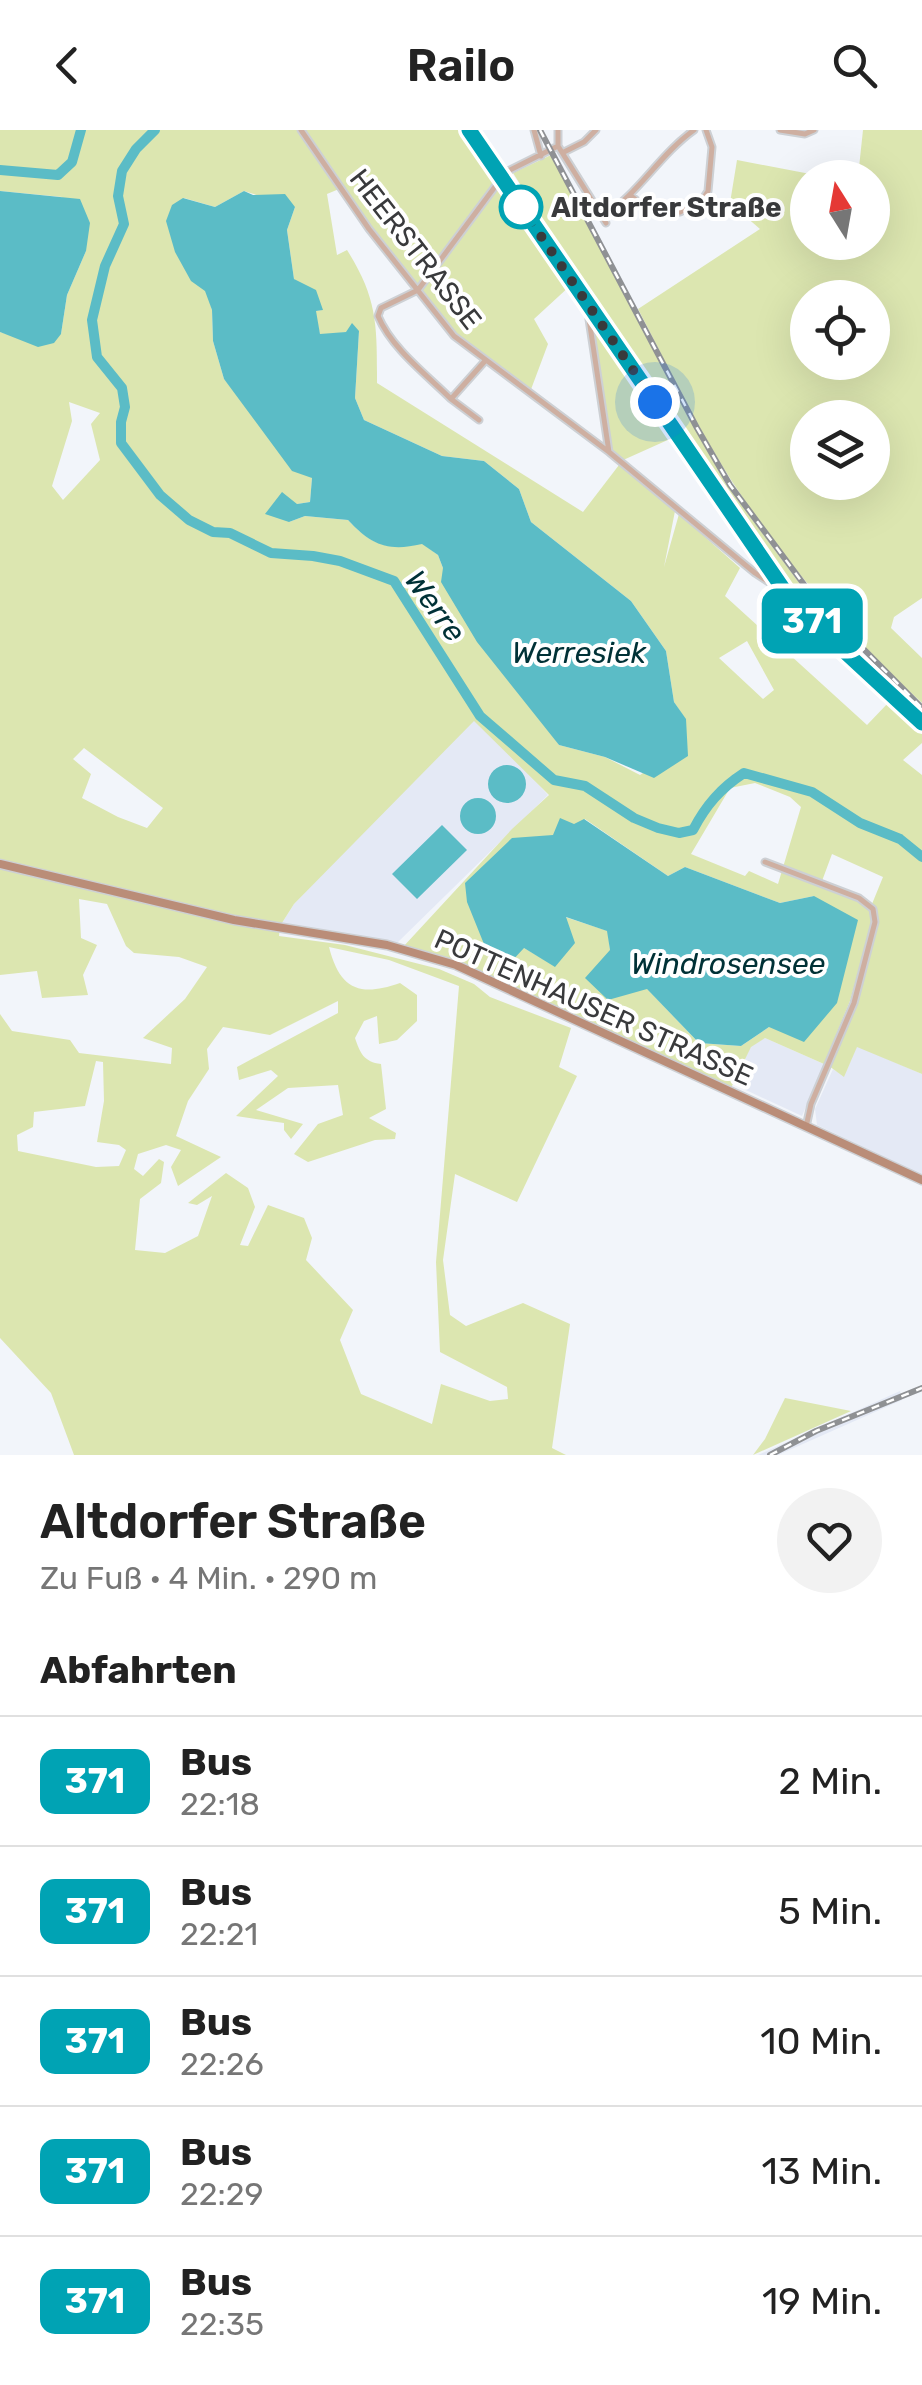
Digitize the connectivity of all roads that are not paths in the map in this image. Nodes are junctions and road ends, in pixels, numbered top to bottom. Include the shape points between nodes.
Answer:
1 (301, 130) edge
2 (469, 130) edge
3 (534, 130) edge
4 (558, 130) edge
5 (596, 130) edge
6 (694, 130) edge
7 (706, 130) edge
8 (780, 130) edge
9 (813, 131) edge
10 (561, 149) junction
11 (541, 156) junction
12 (502, 178) junction
13 (630, 194) junction
14 (418, 290) junction
15 (592, 310) junction
16 (485, 361) junction
17 (451, 400) junction
18 (479, 420) dead end
19 (608, 452) junction
20 (786, 593) junction
21 (922, 722) edge
22 (765, 862) dead end
23 (0, 864) edge
24 (806, 1127) junction
25 (922, 1180) edge

1 - 14 street, HEERSTRASSE
2 - 12 main road
3 - 11 street
4 - 10 street
5 - 10 street
6 - 13 street
7 - 13 street via 712,148 703,199 662,214
8 - 9 street
10 - 11 street
10 - 13 street via 604,220
11 - 12 street
12 - 14 street
12 - 15 main road
14 - 16 street, HEERSTRASSE via 454,336
14 - 17 street via 380,308 378,316
15 - 19 street
15 - 20 main road
16 - 17 street
16 - 19 street, HEERSTRASSE
17 - 18 street
19 - 20 street, HEERSTRASSE
20 - 21 main road
22 - 24 street via 873,909 854,1003
23 - 24 street, POTTENHAUSER STRASSE via 234,920 421,954
24 - 25 street, POTTENHAUSER STRASSE

